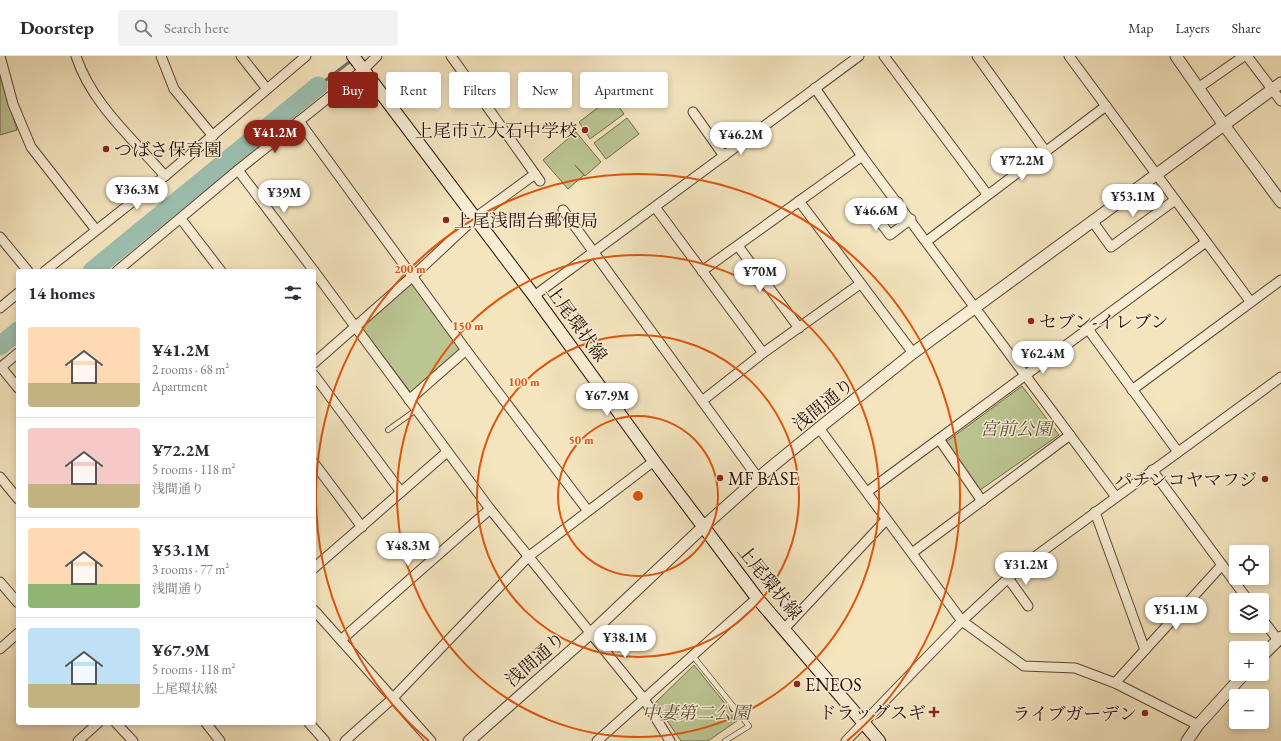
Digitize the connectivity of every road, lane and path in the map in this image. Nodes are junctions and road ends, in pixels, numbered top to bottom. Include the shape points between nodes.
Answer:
1 (0, 56) edge
2 (76, 56) edge
3 (161, 56) edge
4 (241, 56) edge
5 (306, 56) edge
6 (353, 56) edge
7 (377, 56) edge
8 (452, 56) edge
9 (859, 56) edge
10 (884, 56) edge
11 (977, 56) edge
12 (1069, 56) edge
13 (1176, 56) edge
14 (1246, 56) edge
15 (363, 70) junction
16 (1276, 86) edge
17 (814, 88) junction
18 (1198, 88) junction
19 (267, 89) junction
20 (1281, 101) edge
21 (1106, 106) junction
22 (693, 112) dead end
23 (299, 121) junction
24 (1224, 125) junction
25 (213, 136) junction
26 (1046, 152) junction
27 (724, 156) junction
28 (862, 156) junction
29 (238, 170) junction
30 (1157, 174) junction
31 (164, 176) junction
32 (987, 194) junction
33 (1175, 200) junction
34 (799, 201) junction
35 (898, 202) junction
36 (1281, 202) edge
37 (656, 207) junction
38 (563, 210) dead end
39 (475, 218) junction
40 (181, 219) junction
41 (911, 219) junction
42 (1093, 222) junction
43 (96, 230) junction
44 (0, 237) edge
45 (927, 241) junction
46 (1206, 242) junction
47 (738, 246) junction
48 (594, 252) junction
49 (26, 269) edge
50 (47, 269) edge
51 (123, 269) edge
52 (219, 269) edge
53 (312, 269) edge
54 (702, 271) junction
55 (316, 274) edge
56 (413, 276) junction
57 (1281, 280) edge
58 (860, 284) junction
59 (16, 295) edge
60 (534, 296) junction
61 (1250, 301) junction
62 (976, 307) junction
63 (0, 308) edge
64 (355, 327) junction
65 (799, 328) junction
66 (1088, 329) junction
67 (466, 350) junction
68 (764, 353) junction
69 (913, 353) junction
70 (16, 355) edge
71 (316, 361) edge
72 (0, 368) edge
73 (1026, 375) junction
74 (1281, 377) edge
75 (316, 378) edge
76 (16, 386) edge
77 (1132, 390) junction
78 (409, 400) junction
79 (702, 401) junction
80 (416, 410) junction
81 (819, 428) junction
82 (388, 430) dead end
83 (1070, 435) junction
84 (939, 439) junction
85 (448, 452) junction
86 (1178, 452) junction
87 (654, 461) junction
88 (316, 466) edge
89 (1152, 470) junction
90 (0, 477) edge
91 (758, 478) junction
92 (400, 492) junction
93 (867, 492) junction
94 (16, 497) edge
95 (1116, 497) junction
96 (982, 500) junction
97 (490, 509) junction
98 (588, 511) junction
99 (1095, 512) junction
100 (886, 520) junction
101 (362, 526) junction
102 (703, 527) junction
103 (912, 553) junction
104 (528, 557) junction
105 (1222, 565) junction
106 (316, 566) edge
107 (1008, 578) junction
108 (0, 582) edge
109 (1243, 593) edge
110 (757, 598) junction
111 (16, 601) edge
112 (1028, 606) dead end
113 (316, 612) edge
114 (962, 621) junction
115 (1269, 627) edge
116 (784, 629) junction
117 (590, 634) junction
118 (16, 635) edge
119 (1279, 639) edge
120 (341, 640) junction
121 (1269, 649) edge
122 (0, 650) edge
123 (1145, 650) junction
124 (693, 656) junction
125 (1238, 681) edge
126 (1115, 683) junction
127 (392, 699) junction
128 (644, 699) junction
129 (864, 724) junction
130 (96, 725) edge
131 (118, 725) edge
132 (208, 725) edge
133 (311, 725) edge
134 (1198, 725) junction
135 (78, 741) edge
136 (133, 741) edge
137 (220, 741) edge
138 (325, 741) edge
139 (345, 741) edge
140 (431, 741) edge
141 (469, 741) edge
142 (597, 741) edge
143 (670, 741) edge
144 (725, 741) edge
145 (846, 741) edge
146 (879, 741) edge
147 (1187, 741) edge

1 - 43 street via 13,104 31,147
2 - 31 street via 82,74 100,102
3 - 25 street via 174,89
4 - 19 street
5 - 19 street
6 - 15 main road, 上尾環状線
7 - 15 street
8 - 39 street via 538,177
9 - 17 street
10 - 32 street
11 - 26 street
12 - 21 street
13 - 18 street
14 - 16 street
14 - 18 street
15 - 23 street
15 - 39 main road, 上尾環状線
16 - 20 street
16 - 24 street, 浅間通り
17 - 27 street
17 - 28 street
18 - 24 street
19 - 25 street
21 - 26 street
21 - 30 street
22 - 27 street
23 - 29 street
23 - 56 street
24 - 30 street, 浅間通り
24 - 36 street
25 - 31 street
26 - 32 street
27 - 37 street
28 - 34 street
28 - 35 street
29 - 40 street
29 - 53 street
30 - 33 street
30 - 42 street, 浅間通り
31 - 43 street
32 - 45 street
33 - 42 street via 1111,247
33 - 46 street
34 - 47 street
34 - 58 street
35 - 41 street
35 - 41 street via 877,218 890,235
37 - 48 street
37 - 54 street
38 - 48 street
39 - 56 street
39 - 60 main road, 上尾環状線
40 - 51 street
40 - 52 street
41 - 45 street
42 - 62 street, 浅間通り
43 - 50 street
44 - 49 street
45 - 62 street
46 - 61 street
46 - 66 street
47 - 54 street
47 - 65 street
48 - 60 street
48 - 79 street
54 - 68 street
55 - 64 street
56 - 64 street
56 - 67 street
57 - 61 street
58 - 65 street
58 - 69 street
59 - 63 street
60 - 87 main road, 上尾環状線
61 - 77 street
62 - 69 street, 浅間通り
62 - 73 street
64 - 71 street
64 - 78 street
65 - 68 street
66 - 73 street
66 - 77 street
67 - 78 street
67 - 98 street
68 - 79 street
69 - 81 street, 浅間通り
70 - 72 street
72 - 76 street
73 - 83 street
73 - 84 street
74 - 86 street
75 - 92 street
77 - 86 street
78 - 80 street
79 - 91 street
80 - 82 lane
80 - 85 street
81 - 91 street, 浅間通り
81 - 93 street
83 - 95 street
83 - 96 street
84 - 93 street
84 - 96 street
85 - 92 street
85 - 97 street
86 - 89 street
87 - 98 street
87 - 102 main road, 上尾環状線
88 - 101 street
89 - 95 street
89 - 105 street
90 - 94 street
91 - 102 street, 浅間通り
92 - 101 street
93 - 100 street
95 - 99 street
96 - 103 street
97 - 104 street
97 - 120 street
98 - 104 street
99 - 107 street
99 - 123 street
100 - 103 street
100 - 116 street
101 - 106 street
102 - 110 main road, 上尾環状線
102 - 117 street, 浅間通り
103 - 114 street
104 - 117 street
104 - 127 street
105 - 109 street
105 - 123 street
107 - 112 street
107 - 114 street
108 - 111 street
110 - 116 main road, 上尾環状線
110 - 124 street
113 - 120 street
114 - 126 street via 1024,666 1075,668
114 - 129 street
115 - 119 street
116 - 129 main road, 上尾環状線
117 - 128 street
117 - 141 street, 浅間通り
118 - 122 street
119 - 121 street
120 - 127 street
123 - 126 street
124 - 128 street
124 - 144 lane via 749,726
125 - 134 street
126 - 134 street
127 - 139 street
127 - 140 street
128 - 142 street
128 - 143 street
129 - 145 street
129 - 146 main road, 上尾環状線
130 - 135 street
131 - 136 street
132 - 137 street
133 - 138 street
134 - 147 street

